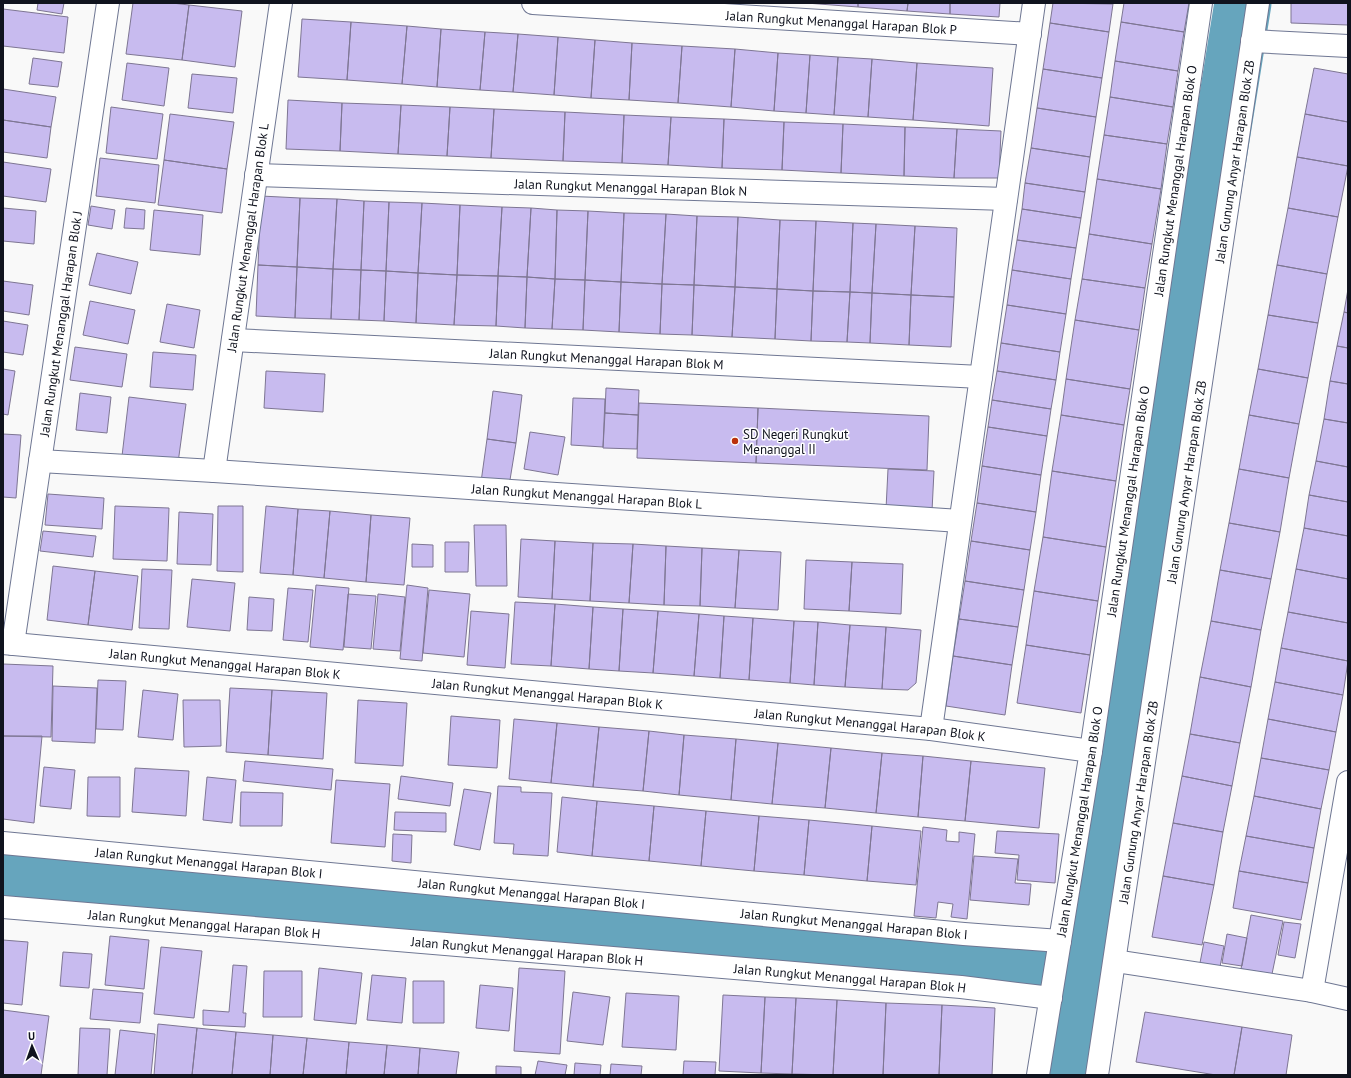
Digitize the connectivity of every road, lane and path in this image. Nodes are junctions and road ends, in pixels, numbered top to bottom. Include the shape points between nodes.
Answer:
1 (108, 3) edge
2 (281, 3) edge
3 (533, 3) edge
4 (1034, 3) edge
5 (1201, 3) edge
6 (1258, 3) edge
7 (1030, 34) junction
8 (1252, 41) junction
9 (1348, 46) edge
10 (256, 176) junction
11 (1006, 199) junction
12 (233, 340) junction
13 (981, 377) junction
14 (40, 461) junction
15 (214, 471) junction
16 (960, 521) junction
17 (8, 644) edge
18 (931, 729) junction
19 (1092, 751) junction
20 (1348, 782) edge
21 (1346, 809) edge
22 (3, 843) edge
23 (3, 907) edge
24 (1060, 948) junction
25 (1115, 961) junction
26 (1312, 991) junction
27 (1052, 992) junction
28 (1348, 998) edge
29 (1038, 1075) edge
30 (1097, 1075) edge

1 - 14 street, Jalan Rungkut Menanggal Harapan Blok J
2 - 10 street, Jalan Rungkut Menanggal Harapan Blok L
3 - 7 street, Jalan Rungkut Menanggal Harapan Blok P
4 - 7 street
5 - 19 street, Jalan Rungkut Menanggal Harapan Blok O
6 - 8 street, Jalan Gunung Anyar Harapan Blok ZB
7 - 11 street
8 - 9 street
8 - 25 street, Jalan Gunung Anyar Harapan Blok ZB
10 - 11 street, Jalan Rungkut Menanggal Harapan Blok N
10 - 12 street, Jalan Rungkut Menanggal Harapan Blok L
11 - 13 street
12 - 13 street, Jalan Rungkut Menanggal Harapan Blok M
12 - 15 street, Jalan Rungkut Menanggal Harapan Blok L
13 - 16 street
14 - 15 street, Jalan Rungkut Menanggal Harapan Blok L
14 - 17 street, Jalan Rungkut Menanggal Harapan Blok J
15 - 16 street, Jalan Rungkut Menanggal Harapan Blok L
16 - 18 street
17 - 18 street, Jalan Rungkut Menanggal Harapan Blok K
18 - 19 street, Jalan Rungkut Menanggal Harapan Blok K
19 - 24 street, Jalan Rungkut Menanggal Harapan Blok O
20 - 21 street
21 - 26 street
22 - 24 street, Jalan Rungkut Menanggal Harapan Blok I via 964,934
23 - 27 street, Jalan Rungkut Menanggal Harapan Blok H via 961,987
24 - 27 street, Jalan Rungkut Menanggal Harapan Blok O
25 - 26 street
25 - 30 street, Jalan Gunung Anyar Harapan Blok ZB
26 - 28 street
27 - 29 street, Jalan Rungkut Menanggal Harapan Blok O

